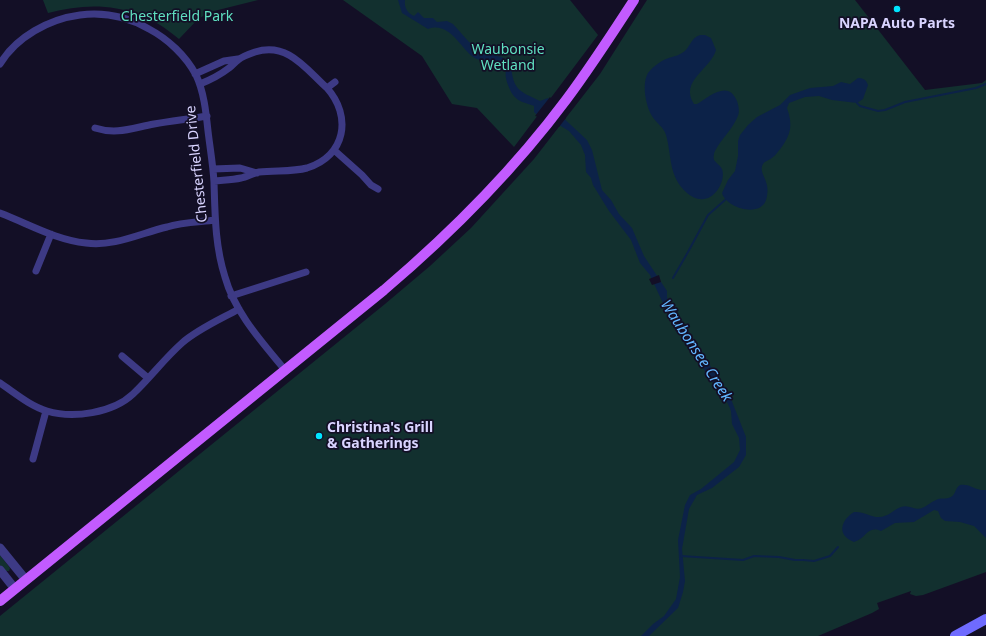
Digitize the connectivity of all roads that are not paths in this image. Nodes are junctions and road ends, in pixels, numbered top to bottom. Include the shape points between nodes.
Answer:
1 (634, 0) edge
2 (238, 59) junction
3 (0, 64) edge
4 (195, 74) junction
5 (335, 82) dead end
6 (200, 84) junction
7 (327, 88) junction
8 (207, 116) junction
9 (95, 128) dead end
10 (334, 150) junction
11 (213, 169) junction
12 (257, 173) junction
13 (214, 181) junction
14 (378, 189) dead end
15 (0, 213) edge
16 (215, 220) junction
17 (51, 234) junction
18 (36, 271) dead end
19 (306, 272) dead end
20 (231, 296) junction
21 (239, 309) junction
22 (122, 356) dead end
23 (285, 370) junction
24 (148, 378) junction
25 (0, 383) edge
26 (46, 411) junction
27 (33, 459) dead end
28 (0, 548) edge
29 (0, 570) edge
30 (26, 580) junction
31 (15, 589) junction
32 (0, 601) edge
33 (986, 619) edge
34 (955, 636) edge

1 - 23 main road via 566,100 479,203 433,248
2 - 4 street via 224,61
2 - 6 street via 220,74
2 - 7 street via 264,50 276,50 297,60
3 - 4 street, Chesterfield Drive via 12,49 42,27 60,19 97,14 126,19 158,34 177,49
4 - 6 street, Chesterfield Drive
5 - 7 street
6 - 8 street, Chesterfield Drive
7 - 10 street via 337,101 343,119 342,132
8 - 9 street via 119,131
8 - 11 street, Chesterfield Drive
10 - 12 street via 323,161 305,168
10 - 14 street
11 - 12 street via 240,168
11 - 13 street, Chesterfield Drive
12 - 13 street via 243,178
13 - 16 street, Chesterfield Drive
15 - 17 street
16 - 17 street via 168,226 126,240 103,243 88,244
16 - 20 street, Chesterfield Drive via 219,254
17 - 18 street
19 - 20 street
20 - 21 street, Chesterfield Drive
21 - 23 street, Chesterfield Drive
21 - 24 street via 194,334
22 - 24 street
23 - 30 main road
24 - 26 street via 132,395 108,408 74,415
25 - 26 street
26 - 27 street
28 - 30 street
29 - 31 street
30 - 31 main road
31 - 32 main road
33 - 34 main road

